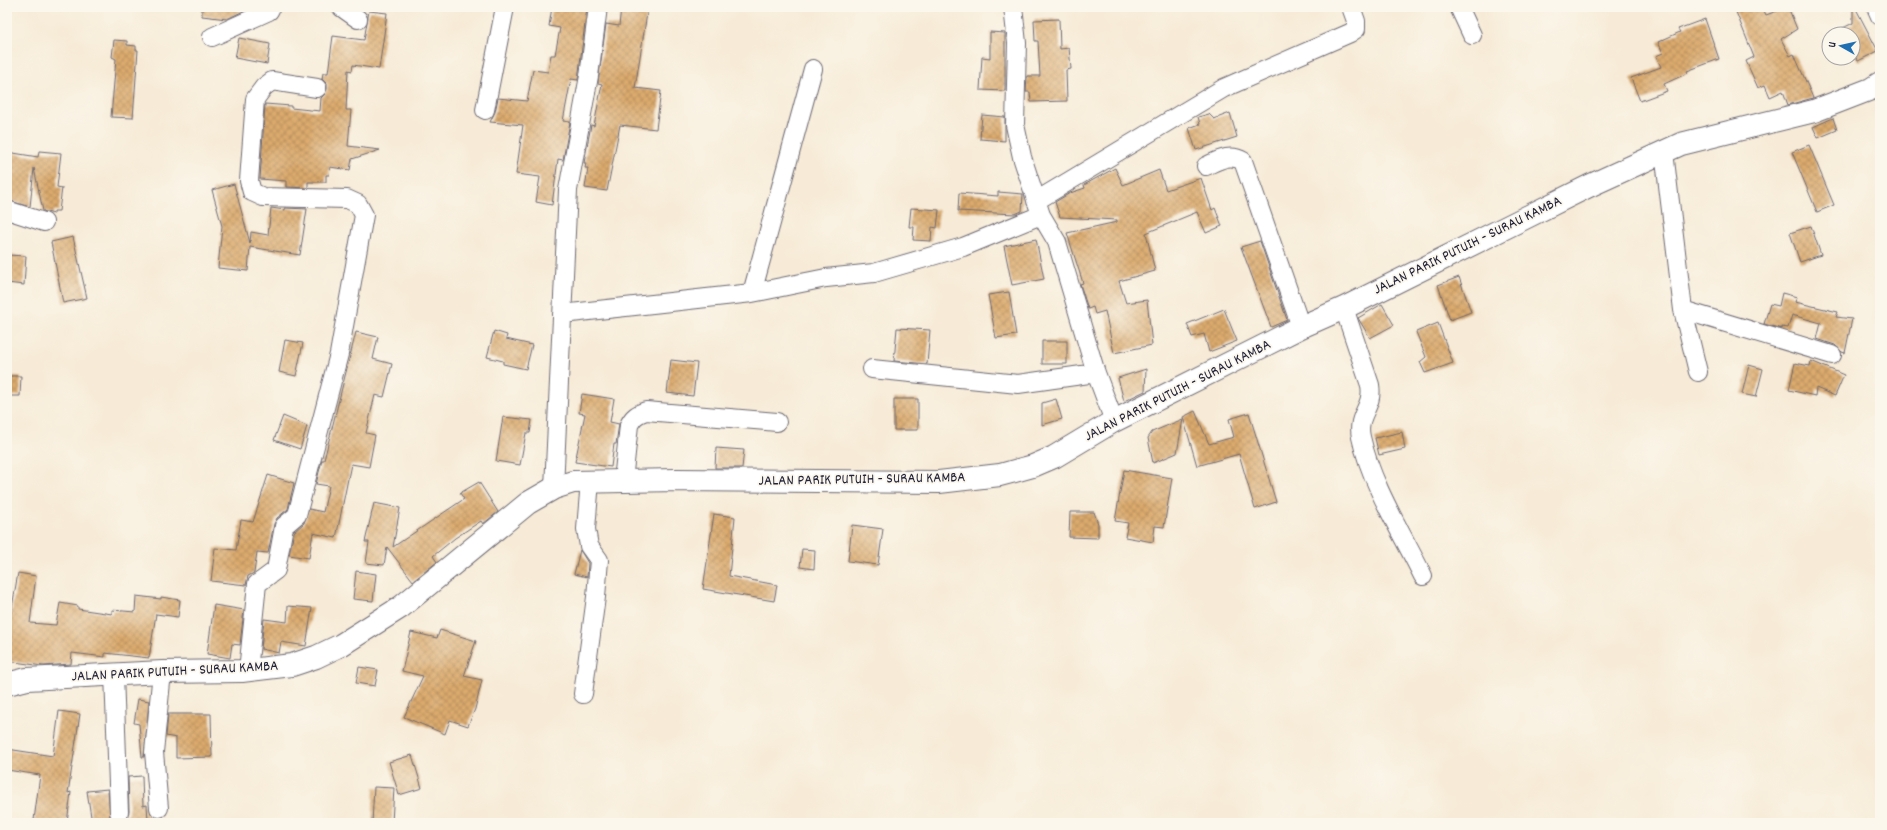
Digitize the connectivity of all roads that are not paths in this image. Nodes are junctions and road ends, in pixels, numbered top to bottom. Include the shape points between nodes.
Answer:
1 (271, 7) edge
2 (341, 7) edge
3 (505, 7) edge
4 (598, 7) edge
5 (1013, 7) edge
6 (1351, 7) edge
7 (1460, 7) edge
8 (1876, 7) edge
9 (1880, 16) edge
10 (358, 19) dead end
11 (1472, 36) dead end
12 (212, 37) dead end
13 (813, 69) dead end
14 (1880, 83) edge
15 (317, 88) dead end
16 (485, 110) dead end
17 (1664, 152) junction
18 (1206, 166) dead end
19 (1039, 208) junction
20 (7, 210) edge
21 (44, 222) dead end
22 (752, 293) junction
23 (1344, 308) junction
24 (1684, 310) junction
25 (562, 314) junction
26 (1302, 327) junction
27 (1832, 355) dead end
28 (872, 369) dead end
29 (1698, 372) dead end
30 (1096, 373) junction
31 (1114, 421) junction
32 (777, 422) dead end
33 (590, 481) junction
34 (623, 481) junction
35 (554, 488) junction
36 (1424, 576) dead end
37 (248, 671) junction
38 (162, 672) junction
39 (114, 674) junction
40 (7, 684) edge
41 (583, 694) dead end
42 (159, 808) dead end
43 (119, 812) dead end

1 - 12 street
2 - 10 street
3 - 16 street
4 - 25 street via 589,76 568,190
5 - 19 street via 1017,43 1015,125 1022,157
6 - 19 street via 1356,29 1350,33 1224,88
7 - 11 street
8 - 9 street
13 - 22 street
14 - 17 street, JALAN PARIK PUTUIH - SURAU KAMBA via 1871,89 1814,111 1681,144
15 - 37 street via 272,81 255,99 250,181 252,192 263,197 347,199 358,204 364,216 339,354 297,515 284,526 276,570 257,584
17 - 23 street, JALAN PARIK PUTUIH - SURAU KAMBA via 1589,186
17 - 24 street
18 - 26 street via 1227,157 1236,157 1243,161
19 - 22 street via 963,247 874,273
19 - 30 street via 1057,242
20 - 21 street
22 - 25 street
23 - 26 street, JALAN PARIK PUTUIH - SURAU KAMBA
23 - 36 street via 1372,396 1361,417 1361,436 1374,476
24 - 27 street
24 - 29 street
25 - 35 street
26 - 31 street, JALAN PARIK PUTUIH - SURAU KAMBA
28 - 30 street via 1018,384
30 - 31 street
31 - 34 street, JALAN PARIK PUTUIH - SURAU KAMBA via 1054,457 1033,466 968,479 939,482
32 - 34 street via 646,411 638,414 632,418 629,425
33 - 34 street, JALAN PARIK PUTUIH - SURAU KAMBA
33 - 35 street, JALAN PARIK PUTUIH - SURAU KAMBA via 573,482
33 - 41 street via 586,529 589,546 599,560
35 - 37 street, JALAN PARIK PUTUIH - SURAU KAMBA via 509,518 401,607 342,645 292,665
37 - 38 street, JALAN PARIK PUTUIH - SURAU KAMBA
38 - 39 street, JALAN PARIK PUTUIH - SURAU KAMBA
38 - 42 street via 154,752
39 - 40 street, JALAN PARIK PUTUIH - SURAU KAMBA via 27,679
39 - 43 street

